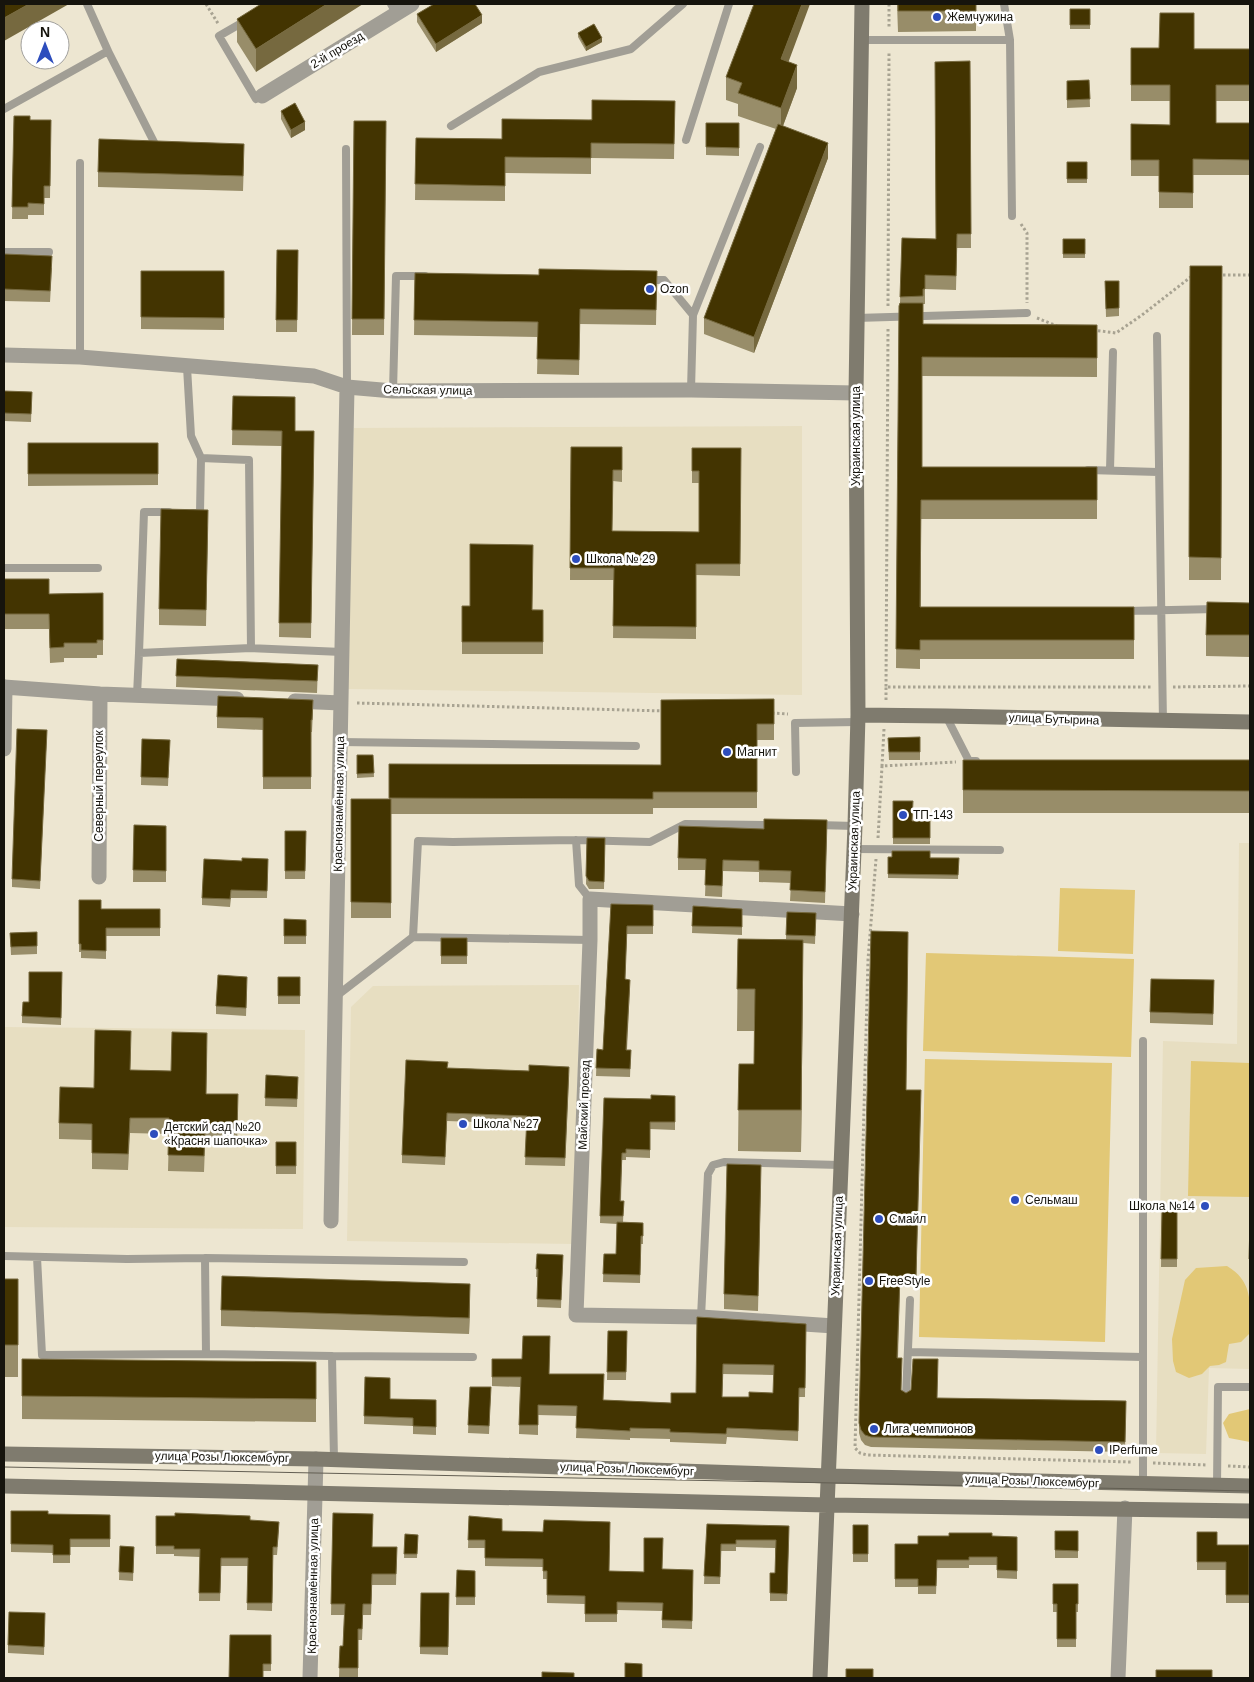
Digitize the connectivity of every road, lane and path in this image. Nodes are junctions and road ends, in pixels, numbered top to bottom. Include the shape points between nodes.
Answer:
1 (87, 4) edge
2 (206, 4) edge
3 (412, 4) edge
4 (683, 4) edge
5 (729, 4) edge
6 (862, 4) edge
7 (889, 4) edge
8 (1004, 4) edge
9 (394, 9) edge
10 (249, 18) edge
11 (224, 33) junction
12 (862, 40) junction
13 (889, 40) junction
14 (1010, 40) junction
15 (108, 51) junction
16 (262, 96) joint
17 (4, 110) edge
18 (451, 126) dead end
19 (686, 140) dead end
20 (156, 146) edge
21 (760, 147) dead end
22 (346, 149) dead end
23 (80, 164) dead end
24 (1012, 216) joint
25 (4, 252) edge
26 (49, 252) dead end
27 (1194, 275) edge
28 (1213, 275) edge
29 (1250, 275) edge
30 (434, 276) edge
31 (644, 280) edge
32 (1027, 313) junction
33 (693, 316) junction
34 (888, 317) junction
35 (856, 318) junction
36 (1064, 327) edge
37 (1090, 330) edge
38 (1157, 336) dead end
39 (1113, 352) dead end
40 (4, 355) edge
41 (80, 357) junction
42 (186, 367) junction
43 (347, 387) junction
44 (691, 390) junction
45 (393, 391) junction
46 (856, 393) junction
47 (202, 458) junction
48 (1080, 469) edge
49 (1110, 470) junction
50 (1158, 472) junction
51 (4, 568) edge
52 (98, 568) dead end
53 (1221, 609) edge
54 (1114, 611) edge
55 (1162, 612) junction
56 (251, 648) junction
57 (342, 652) junction
58 (139, 653) junction
59 (1250, 686) edge
60 (4, 687) edge
61 (886, 687) junction
62 (1163, 687) junction
63 (100, 694) junction
64 (137, 695) junction
65 (252, 700) edge
66 (282, 701) edge
67 (341, 703) junction
68 (669, 711) edge
69 (768, 713) edge
70 (788, 714) dead end
71 (885, 715) junction
72 (946, 716) junction
73 (858, 719) junction
74 (1163, 722) junction
75 (1250, 722) edge
76 (340, 742) junction
77 (636, 746) dead end
78 (4, 748) edge
79 (969, 761) junction
80 (988, 762) edge
81 (882, 766) junction
82 (796, 772) dead end
83 (785, 825) edge
84 (805, 825) edge
85 (855, 826) junction
86 (576, 840) junction
87 (854, 849) junction
88 (877, 849) junction
89 (1000, 850) dead end
90 (99, 878) dead end
91 (590, 899) junction
92 (852, 914) junction
93 (413, 937) junction
94 (590, 940) junction
95 (335, 997) junction
96 (1144, 1041) dead end
97 (840, 1165) junction
98 (331, 1222) dead end
99 (4, 1256) edge
100 (37, 1257) junction
101 (205, 1258) junction
102 (464, 1262) dead end
103 (910, 1300) dead end
104 (701, 1318) junction
105 (834, 1326) junction
106 (908, 1352) junction
107 (206, 1354) junction
108 (332, 1356) junction
109 (1143, 1357) junction
110 (473, 1358) dead end
111 (1250, 1388) edge
112 (906, 1397) edge
113 (4, 1454) edge
114 (316, 1459) junction
115 (334, 1460) junction
116 (1143, 1462) junction
117 (1217, 1466) junction
118 (1250, 1467) edge
119 (829, 1476) junction
120 (1143, 1484) junction
121 (4, 1486) edge
122 (1217, 1486) junction
123 (1250, 1486) edge
124 (315, 1493) junction
125 (828, 1504) junction
126 (1125, 1508) junction
127 (1250, 1511) edge
128 (310, 1678) edge
129 (820, 1678) edge
130 (1118, 1678) edge

1 - 15 lane
2 - 11 path
3 - 9 street, 2-й проезд
4 - 18 lane via 631,49 539,72
5 - 19 lane
6 - 12 street, Украинская улица
7 - 13 path
8 - 14 lane
9 - 16 street, 2-й проезд
10 - 11 lane
11 - 16 lane via 219,36 256,99
12 - 13 lane
12 - 35 street, Украинская улица
13 - 14 lane
13 - 34 path
14 - 24 lane
15 - 17 lane
15 - 20 lane
21 - 33 lane
22 - 43 lane
23 - 41 lane
24 - 32 path via 1027,233
25 - 26 lane
27 - 37 path via 1116,333
28 - 29 path
30 - 45 lane via 396,276
31 - 33 lane via 664,280
32 - 34 lane
32 - 36 path
33 - 44 lane
34 - 35 lane
34 - 61 path
35 - 46 street, Украинская улица
38 - 50 lane
39 - 49 lane
40 - 41 street, Сельская улица
41 - 42 street, Сельская улица
42 - 43 street, Сельская улица via 314,376
42 - 47 lane via 191,436
43 - 45 street, Сельская улица
43 - 57 street, Краснознамённая улица
44 - 45 street, Сельская улица
44 - 46 street, Сельская улица
46 - 73 street, Украинская улица
47 - 56 lane via 250,460
47 - 58 lane via 200,513 144,512
48 - 49 lane
49 - 50 lane
50 - 55 lane
51 - 52 lane
53 - 55 lane
54 - 55 lane
55 - 62 lane
56 - 57 lane
56 - 58 lane
57 - 67 street, Краснознамённая улица
58 - 64 lane
59 - 62 path
60 - 63 street
60 - 78 street
61 - 62 path
61 - 71 path
62 - 74 lane
63 - 64 street
63 - 90 street, Северный переулок
64 - 65 street
66 - 67 street
67 - 68 path
67 - 76 street, Краснознамённая улица
69 - 70 path
71 - 72 street, улица Бутырина
71 - 73 street, улица Бутырина
71 - 81 path
72 - 74 street, улица Бутырина
72 - 79 lane
73 - 82 lane via 795,722
73 - 85 street, Украинская улица
74 - 75 street, улица Бутырина
76 - 77 lane
76 - 95 street, Краснознамённая улица
79 - 80 lane
79 - 81 path
81 - 88 path
83 - 86 lane via 685,824 650,842
84 - 85 lane
85 - 87 street, Украинская улица
86 - 91 lane via 580,885
86 - 93 lane via 418,841
87 - 88 lane
87 - 92 street, Украинская улица
88 - 89 lane
88 - 116 path via 868,960 855,1448 866,1455
91 - 92 street
91 - 94 street, Майский проезд
92 - 97 street, Украинская улица
93 - 94 lane
93 - 95 lane
94 - 104 street, Майский проезд via 576,1316
95 - 98 street, Краснознамённая улица
96 - 109 lane
97 - 104 lane via 724,1162 713,1165 708,1174
97 - 105 street, Украинская улица
99 - 100 lane
100 - 101 lane
100 - 107 lane via 42,1354
101 - 102 lane
101 - 107 lane
103 - 106 lane
104 - 105 street, Майский проезд
105 - 119 street, Украинская улица
106 - 109 lane
106 - 112 lane
107 - 108 lane
108 - 110 lane
108 - 115 lane
109 - 116 lane
111 - 117 lane via 1218,1387
113 - 114 street, улица Розы Люксембург
114 - 115 street, улица Розы Люксембург
114 - 124 street, Краснознамённая улица
115 - 119 street, улица Розы Люксембург
116 - 117 path
116 - 120 lane
117 - 118 path
117 - 122 lane
119 - 120 street, улица Розы Люксембург
119 - 125 street, Украинская улица
120 - 122 street, улица Розы Люксембург
121 - 124 street, улица Розы Люксембург
122 - 123 street, улица Розы Люксембург
124 - 125 street, улица Розы Люксембург
124 - 128 street, Краснознамённая улица
125 - 126 street, улица Розы Люксембург
125 - 129 street, Украинская улица
126 - 127 street, улица Розы Люксембург
126 - 130 street

